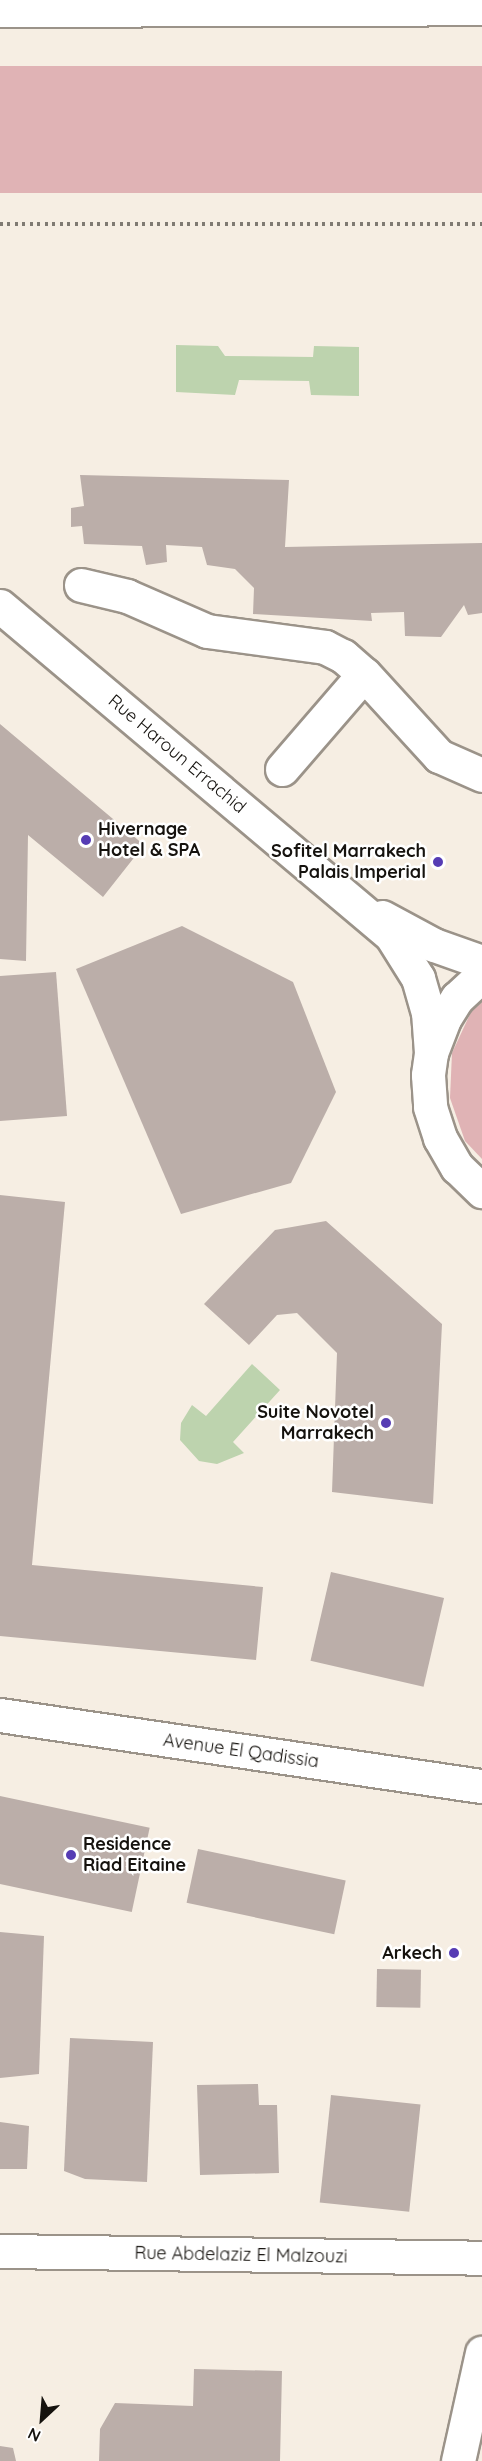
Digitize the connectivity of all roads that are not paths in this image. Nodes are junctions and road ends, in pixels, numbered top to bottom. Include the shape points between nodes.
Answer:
1 (482, 8) edge
2 (0, 10) edge
3 (81, 585) dead end
4 (0, 606) edge
5 (364, 674) junction
6 (282, 769) dead end
7 (482, 775) edge
8 (354, 902) junction
9 (482, 962) edge
10 (482, 975) edge
11 (431, 1053) junction
12 (482, 1191) edge
13 (0, 1715) edge
14 (482, 1786) edge
15 (0, 2251) edge
16 (482, 2258) edge
17 (482, 2353) edge
18 (458, 2461) edge

1 - 2 street
3 - 5 street via 127,596 207,631 324,647 343,656
4 - 8 street, Rue Haroun Errachid
5 - 6 street
5 - 7 street via 439,756
8 - 9 street, Rue Haroun Errachid via 434,945
8 - 11 street, Rue Haroun Errachid via 391,935 418,978 428,1012
10 - 11 street via 447,1013
11 - 12 street via 428,1096 436,1128 457,1167
13 - 14 street, Avenue El Qadissia
15 - 16 street, Rue Abdelaziz El Malzouzi
17 - 18 street

